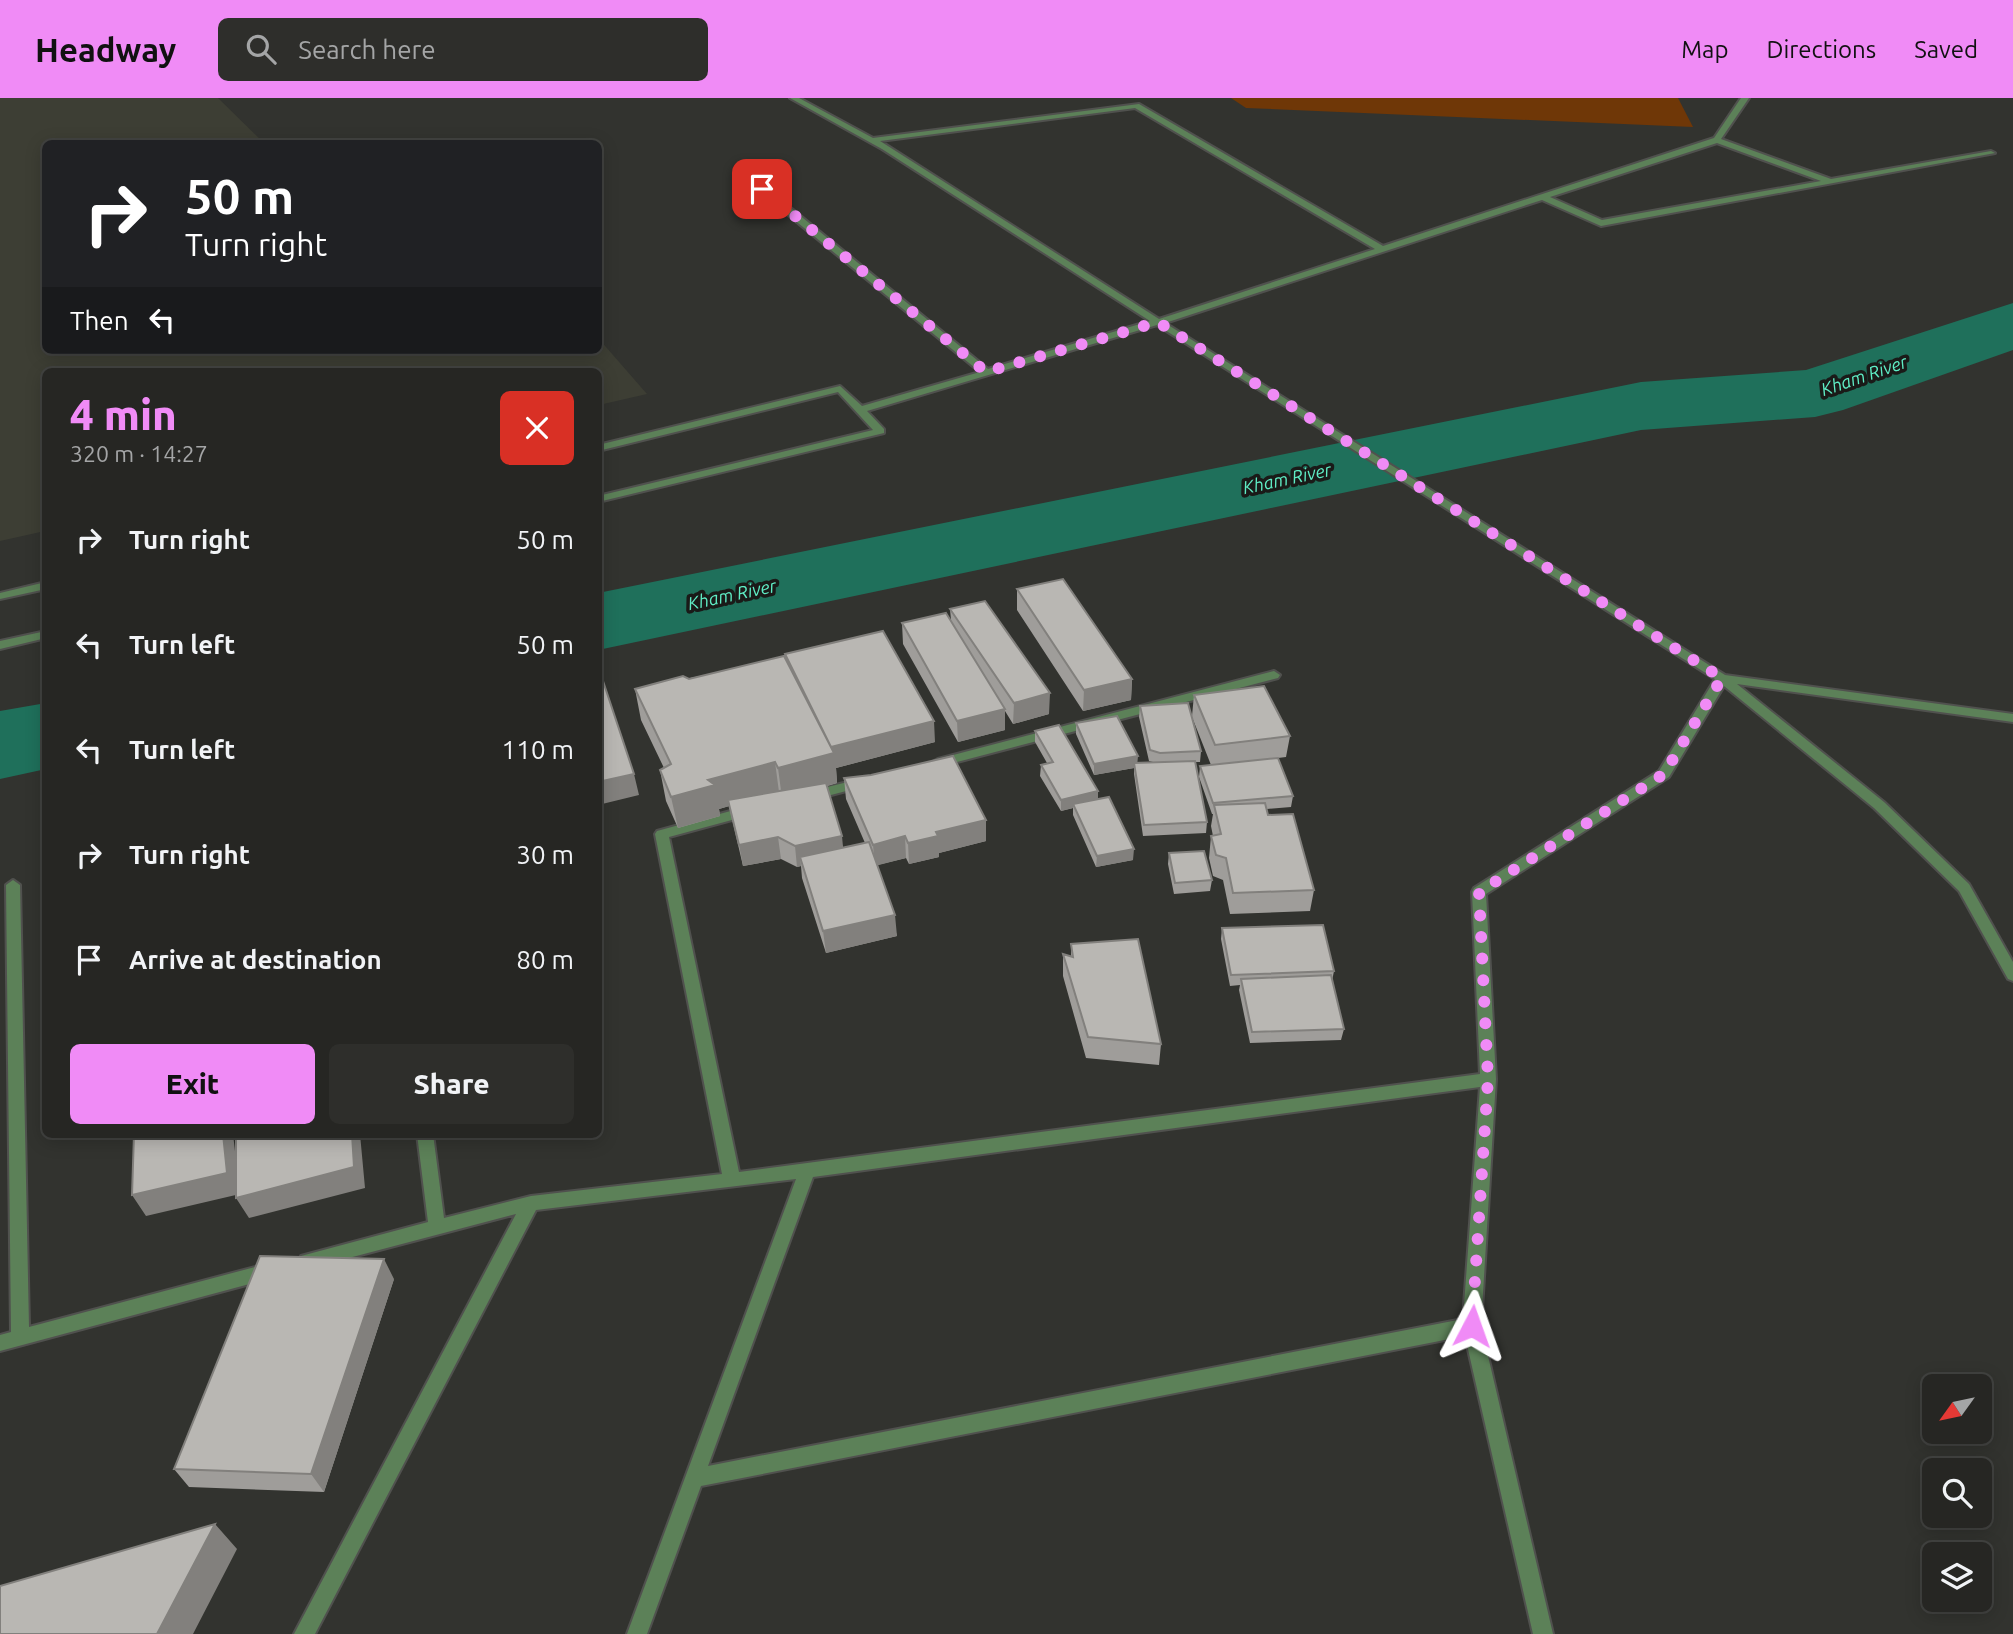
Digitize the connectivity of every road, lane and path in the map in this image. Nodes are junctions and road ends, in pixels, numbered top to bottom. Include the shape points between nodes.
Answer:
1 (794, 98) edge
2 (1128, 98) edge
3 (1745, 98) edge
4 (1136, 106) junction
5 (1717, 139) junction
6 (873, 141) junction
7 (1991, 153) dead end
8 (1829, 182) junction
9 (762, 189) dead end
10 (1543, 197) junction
11 (1382, 249) junction
12 (1158, 322) junction
13 (986, 372) junction
14 (860, 410) junction
15 (602, 447) edge
16 (602, 498) edge
17 (42, 585) edge
18 (0, 596) edge
19 (42, 635) edge
20 (0, 645) edge
21 (1274, 676) dead end
22 (1722, 678) junction
23 (2013, 718) edge
24 (928, 765) edge
25 (875, 779) edge
26 (795, 800) edge
27 (768, 806) edge
28 (13, 885) dead end
29 (2013, 975) edge
30 (1488, 1079) junction
31 (426, 1138) edge
32 (807, 1171) junction
33 (732, 1180) junction
34 (531, 1203) junction
35 (437, 1228) junction
36 (1472, 1326) junction
37 (20, 1337) junction
38 (0, 1343) edge
39 (695, 1478) junction
40 (304, 1634) edge
41 (637, 1634) edge
42 (1543, 1634) edge

1 - 6 street
2 - 4 street
3 - 5 street
4 - 6 street
4 - 11 street
5 - 8 street
5 - 10 street
6 - 12 street
7 - 8 street
8 - 10 street via 1601,222
9 - 13 street
10 - 11 street
11 - 12 street
12 - 13 street
12 - 22 street
13 - 14 street
14 - 15 street via 840,389
14 - 16 street via 880,431
17 - 18 street
19 - 20 street
21 - 24 street
22 - 23 street
22 - 29 street via 1879,805 1964,888
22 - 30 street via 1664,774 1479,892
25 - 26 street
27 - 33 street via 662,834
28 - 37 street
30 - 32 street
30 - 36 street
31 - 35 street
32 - 33 street
32 - 39 street
33 - 34 street
34 - 35 street
34 - 40 street
35 - 37 street
36 - 39 street
36 - 42 street
37 - 38 street
39 - 41 street

